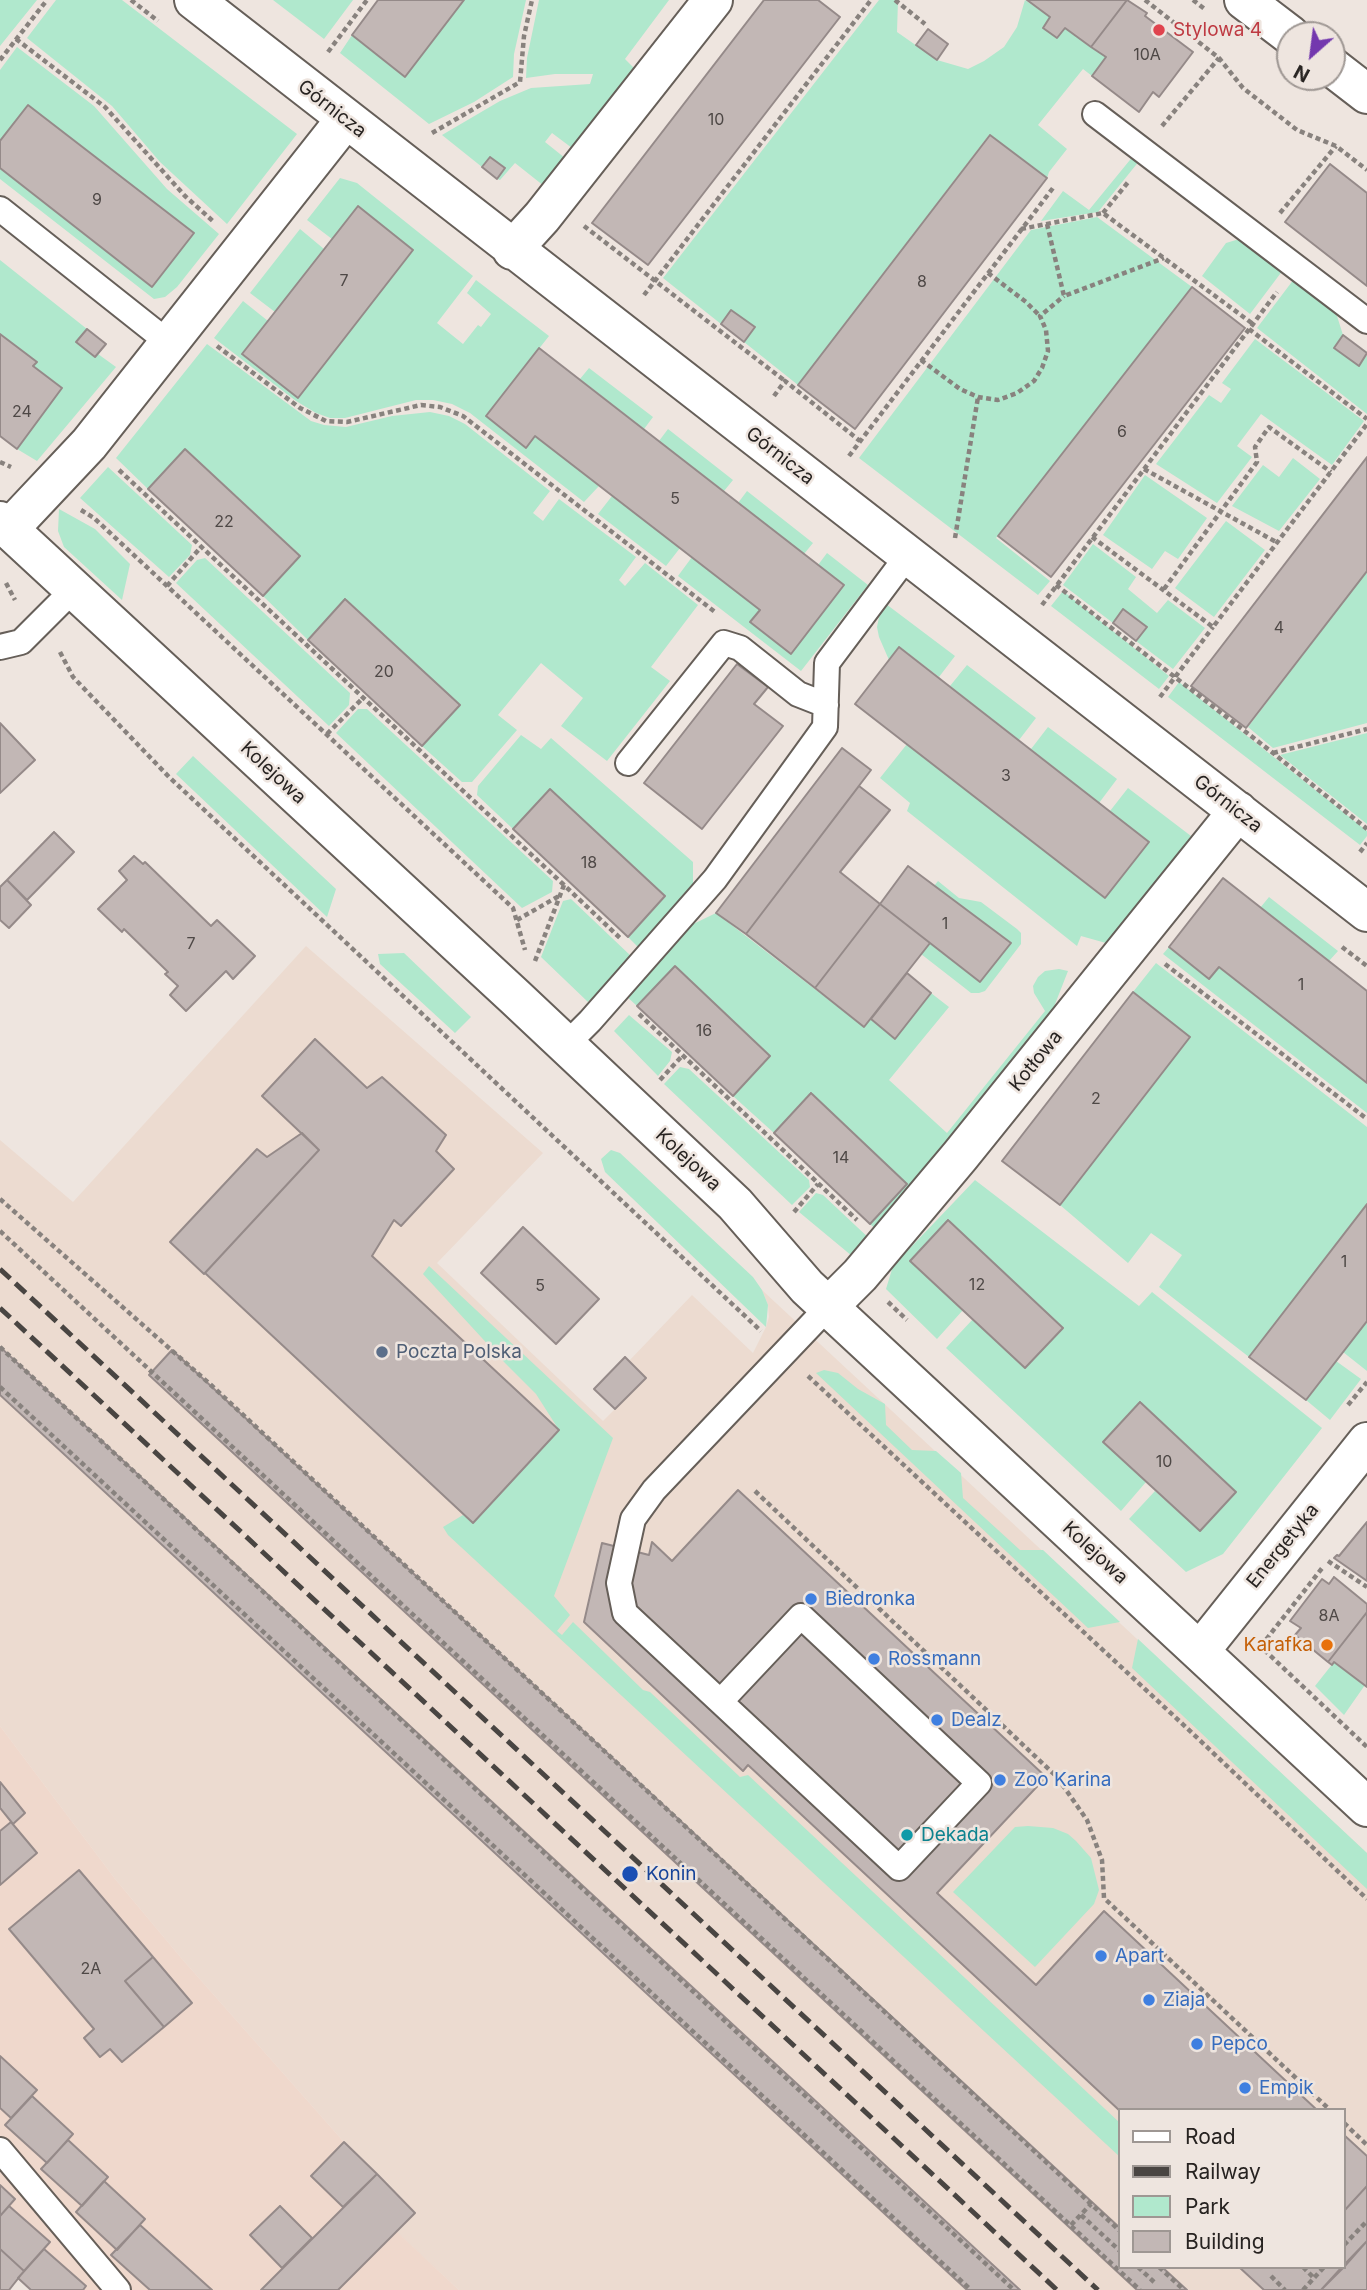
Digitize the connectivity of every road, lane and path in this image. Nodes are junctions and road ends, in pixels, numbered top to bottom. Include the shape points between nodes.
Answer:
1 (47, 0) edge
2 (131, 0) edge
3 (194, 0) edge
4 (367, 0) edge
5 (532, 0) edge
6 (713, 0) edge
7 (871, 0) edge
8 (895, 0) edge
9 (1145, 0) edge
10 (1244, 0) edge
11 (161, 24) dead end
12 (925, 24) dead end
13 (1276, 24) edge
14 (16, 39) junction
15 (328, 53) dead end
16 (1219, 58) junction
17 (0, 60) edge
18 (1346, 78) edge
19 (1367, 94) edge
20 (1096, 114) dead end
21 (345, 120) junction
22 (431, 133) dead end
23 (1156, 135) dead end
24 (1336, 146) junction
25 (1367, 170) edge
26 (1053, 188) dead end
27 (0, 209) edge
28 (1278, 216) dead end
29 (574, 218) dead end
30 (215, 224) dead end
31 (1047, 224) junction
32 (1021, 229) junction
33 (512, 250) junction
34 (1164, 258) junction
35 (1296, 267) junction
36 (988, 273) junction
37 (655, 280) junction
38 (644, 295) dead end
39 (1065, 296) junction
40 (1040, 316) junction
41 (1367, 321) edge
42 (1251, 327) junction
43 (169, 343) junction
44 (217, 346) dead end
45 (922, 360) junction
46 (785, 381) junction
47 (774, 396) dead end
48 (978, 397) junction
49 (1367, 422) edge
50 (860, 441) junction
51 (849, 456) dead end
52 (0, 462) edge
53 (117, 469) dead end
54 (1144, 469) junction
55 (1331, 472) junction
56 (49, 488) junction
57 (1220, 511) junction
58 (5, 525) edge
59 (1092, 537) junction
60 (955, 538) dead end
61 (1278, 543) junction
62 (201, 547) junction
63 (908, 555) junction
64 (5, 580) dead end
65 (1056, 585) junction
66 (167, 586) junction
67 (75, 588) junction
68 (1164, 589) junction
69 (1042, 605) dead end
70 (722, 617) dead end
71 (37, 624) junction
72 (1213, 627) junction
73 (0, 647) edge
74 (1176, 677) junction
75 (1160, 697) dead end
76 (363, 698) junction
77 (826, 705) junction
78 (1367, 729) edge
79 (327, 734) junction
80 (1273, 753) junction
81 (628, 763) dead end
82 (1238, 811) junction
83 (1367, 829) edge
84 (1367, 843) edge
85 (1360, 852) dead end
86 (564, 885) junction
87 (560, 895) junction
88 (1367, 912) edge
89 (517, 920) junction
90 (1335, 942) dead end
91 (625, 943) dead end
92 (1161, 960) dead end
93 (1367, 966) edge
94 (636, 1012) dead end
95 (566, 1045) junction
96 (683, 1055) junction
97 (657, 1083) dead end
98 (1367, 1119) edge
99 (818, 1184) junction
100 (0, 1199) edge
101 (803, 1221) dead end
102 (0, 1230) edge
103 (884, 1246) junction
104 (860, 1275) junction
105 (829, 1307) junction
106 (909, 1322) dead end
107 (0, 1347) edge
108 (785, 1354) junction
109 (0, 1387) edge
110 (1367, 1442) edge
111 (755, 1491) dead end
112 (1335, 1551) dead end
113 (1328, 1561) junction
114 (1367, 1587) edge
115 (1228, 1616) junction
116 (1261, 1646) junction
117 (1200, 1651) junction
118 (721, 1701) junction
119 (1367, 1746) edge
120 (1367, 1807) edge
121 (1367, 1899) edge
122 (1328, 2108) edge
123 (1346, 2125) edge
124 (1367, 2145) edge
125 (0, 2150) edge
126 (1091, 2204) junction
127 (1081, 2215) junction
128 (1367, 2221) edge
129 (1071, 2225) junction
130 (1118, 2229) edge
131 (1346, 2243) edge
132 (1118, 2249) edge
133 (1140, 2269) edge
134 (1161, 2269) edge
135 (1305, 2269) edge
136 (1322, 2269) edge
137 (1271, 2276) dead end
138 (1314, 2278) junction
139 (1154, 2282) dead end
140 (118, 2290) edge
141 (971, 2290) edge
142 (1013, 2290) edge
143 (1140, 2290) edge
144 (1184, 2290) edge
145 (1285, 2290) edge
146 (1303, 2290) edge

1 - 14 path
2 - 11 path
3 - 21 street, Górnicza
4 - 15 path
5 - 22 path via 520,82
6 - 33 street
7 - 37 path
8 - 12 path
9 - 16 path
10 - 13 street
14 - 17 path
14 - 30 path via 104,107
16 - 23 path
16 - 24 path via 1243,88 1297,130
18 - 19 street
20 - 35 lane
21 - 33 street, Górnicza
21 - 43 street
24 - 25 path
24 - 28 path
26 - 32 path
27 - 43 lane
29 - 37 path
31 - 32 path
31 - 34 path via 1103,213
31 - 39 path
32 - 36 path
33 - 63 street, Górnicza
34 - 39 path
34 - 42 path
35 - 41 lane
35 - 42 path
36 - 40 path
36 - 45 path
37 - 38 path
37 - 46 path
39 - 40 path
40 - 48 path via 1048,351 1034,381 998,400
42 - 49 path
42 - 54 path
43 - 56 street
44 - 70 path via 300,408 326,421 347,422 421,405 463,416
45 - 48 path
45 - 50 path
46 - 47 path
46 - 50 path
48 - 60 path
49 - 55 path
50 - 51 path
52 - 56 path
53 - 62 path
54 - 57 path
54 - 59 path
55 - 57 path via 1269,428 1255,447 1256,462
55 - 61 path
56 - 58 street
56 - 66 path via 94,518
57 - 61 path
57 - 68 path
58 - 67 street, Kolejowa
59 - 65 path
59 - 68 path
61 - 72 path
62 - 66 path
62 - 76 path
63 - 77 lane via 827,663
63 - 82 street, Górnicza
64 - 71 path via 13,598
65 - 69 path
65 - 74 path
66 - 79 path
67 - 71 lane
67 - 95 street, Kolejowa
68 - 72 path
71 - 73 lane via 20,642
71 - 108 path via 55,642 72,677 169,777
72 - 74 path
74 - 75 path
74 - 80 path
76 - 79 path
76 - 86 path
77 - 81 lane via 798,694 740,648 724,643
77 - 95 lane via 825,727 715,878
78 - 80 path
79 - 89 path via 513,908
80 - 83 path
82 - 88 street, Górnicza
82 - 103 street, Kotłowa
84 - 85 path
86 - 87 path
86 - 91 path
87 - 89 path
87 - 89 path via 533,965
90 - 93 path
92 - 98 path
94 - 96 path
95 - 105 street, Kolejowa via 736,1204
96 - 97 path
96 - 99 path
99 - 101 path via 793,1212
99 - 103 path
100 - 126 path via 221,1394
102 - 129 path
103 - 104 street, Kotłowa
104 - 105 street, Kotłowa
104 - 106 path
105 - 108 lane
105 - 117 street, Kolejowa
107 - 142 path
108 - 118 lane via 654,1490 633,1519 619,1583 625,1613
108 - 121 path
109 - 141 path
110 - 115 street, Energetyka
111 - 122 path via 1057,1777 1087,1820 1102,1860 1104,1898
112 - 113 path
113 - 114 path
113 - 116 path
115 - 116 path
115 - 117 street, Energetyka
116 - 119 path
117 - 120 street, Kolejowa
118 - 118 lane via 899,1868 979,1783 801,1616
123 - 124 path
125 - 140 lane
126 - 127 path
126 - 130 path
127 - 129 path
127 - 132 path
128 - 131 path
129 - 143 path
133 - 139 path
134 - 144 path
135 - 138 path
136 - 138 path
137 - 145 path
138 - 146 path

